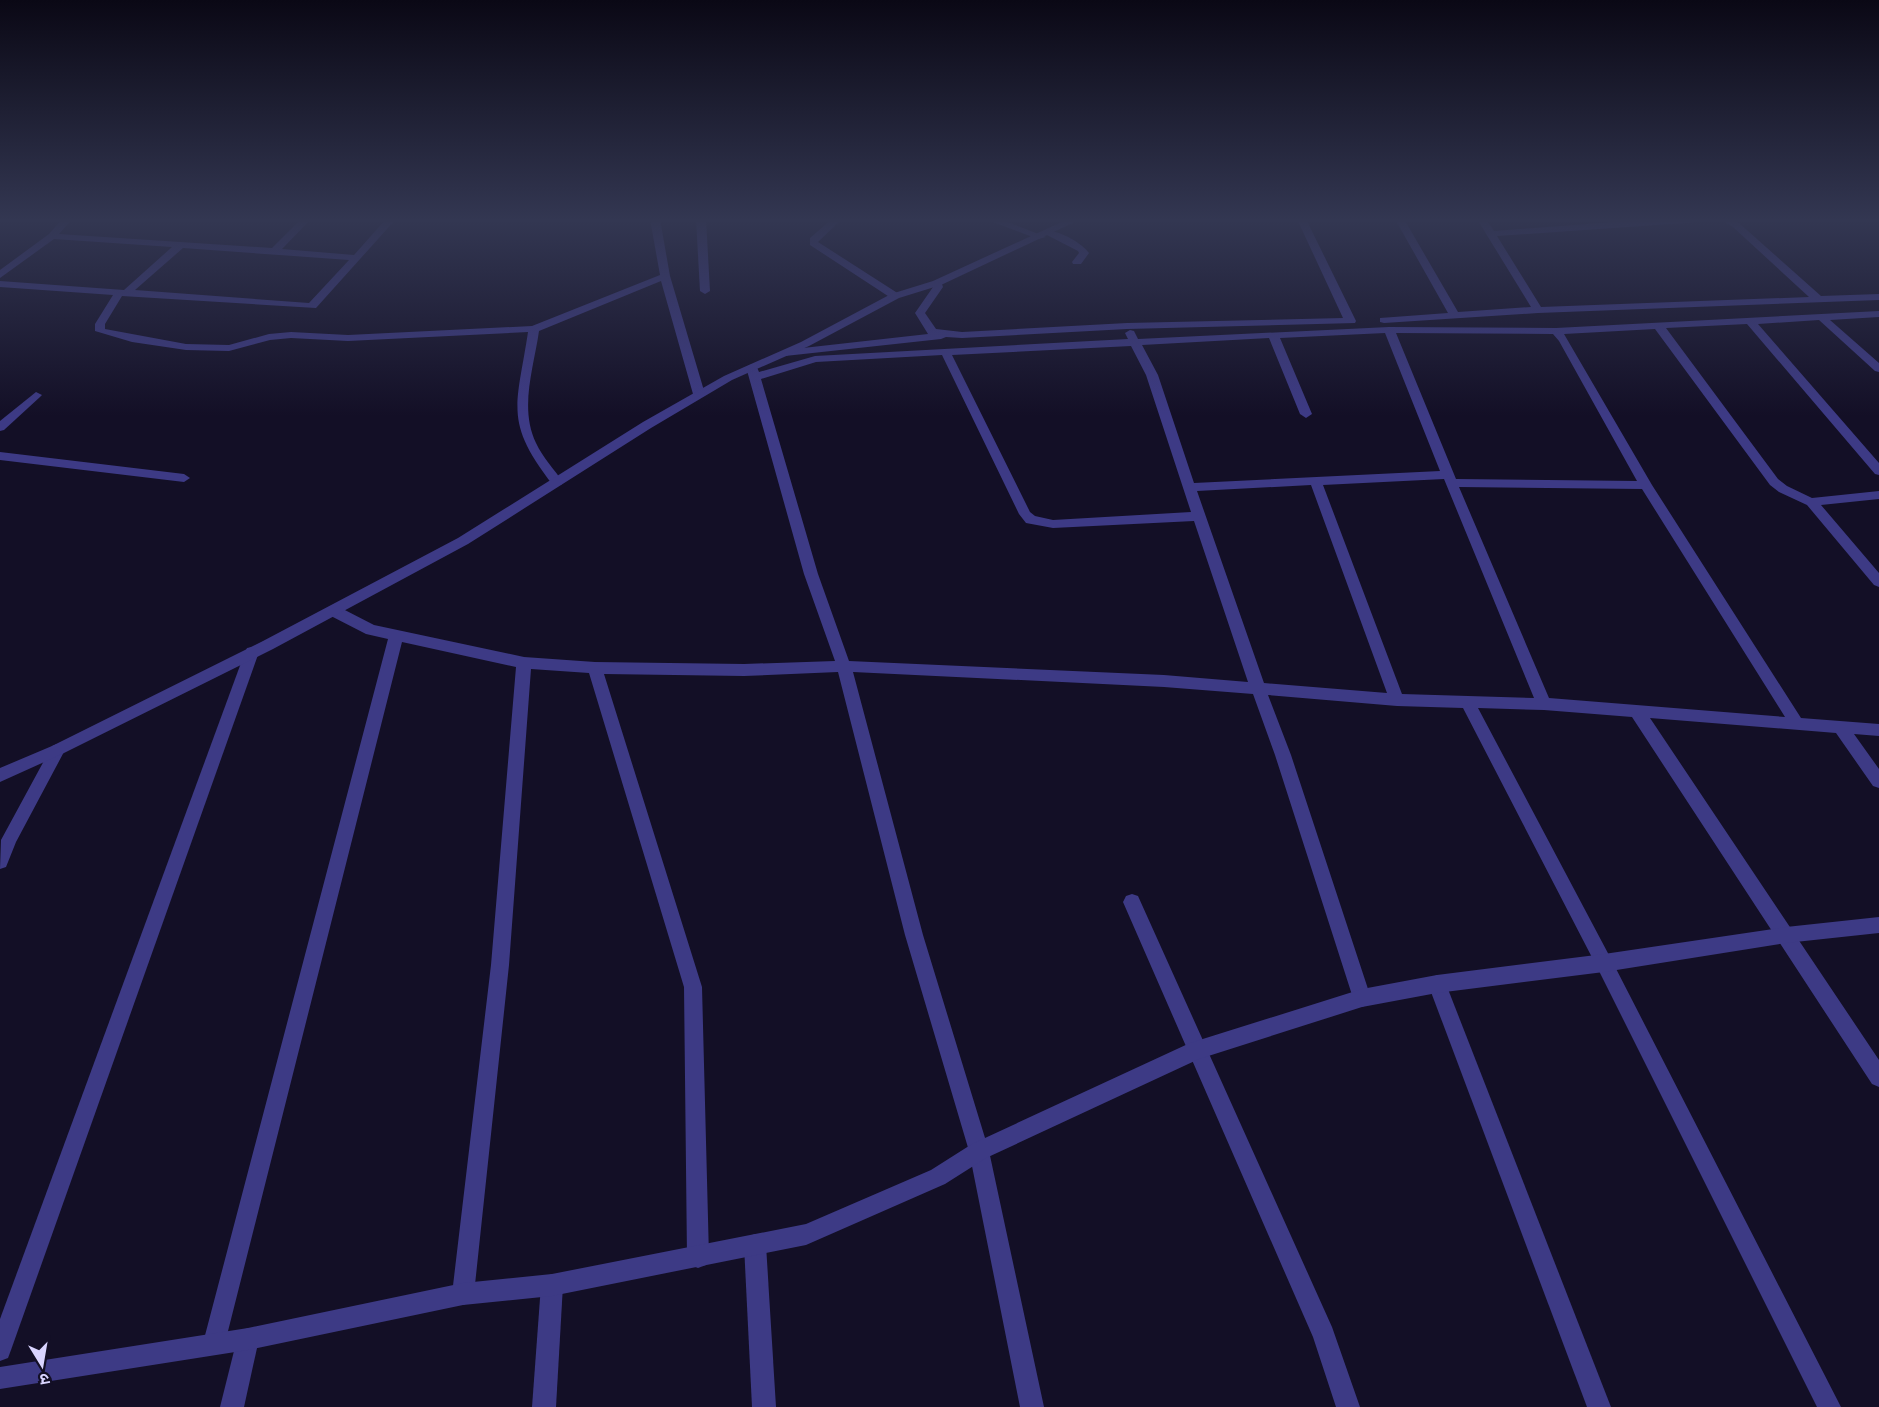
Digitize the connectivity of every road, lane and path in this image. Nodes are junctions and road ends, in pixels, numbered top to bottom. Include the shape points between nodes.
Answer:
1 (937, 284) edge
2 (30, 285) edge
3 (133, 285) edge
4 (332, 285) edge
5 (644, 285) edge
6 (667, 285) edge
7 (705, 285) edge
8 (877, 285) edge
9 (935, 285) edge
10 (1333, 285) edge
11 (1437, 285) edge
12 (1522, 285) edge
13 (1802, 285) edge
14 (705, 291) dead end
15 (123, 293) junction
16 (895, 296) junction
17 (1879, 297) edge
18 (1818, 299) junction
19 (1538, 310) junction
20 (1879, 314) edge
21 (1820, 316) junction
22 (1456, 317) junction
23 (1749, 320) junction
24 (1350, 321) junction
25 (1658, 325) junction
26 (1127, 326) junction
27 (534, 329) junction
28 (1389, 330) junction
29 (1556, 331) junction
30 (1273, 334) junction
31 (962, 335) junction
32 (1132, 341) junction
33 (945, 351) junction
34 (785, 352) junction
35 (1879, 369) edge
36 (754, 372) junction
37 (699, 394) junction
38 (36, 395) dead end
39 (1306, 414) dead end
40 (0, 427) edge
41 (0, 456) edge
42 (1879, 471) edge
43 (184, 477) dead end
44 (1451, 479) junction
45 (558, 482) junction
46 (1316, 483) junction
47 (1646, 484) junction
48 (1191, 487) junction
49 (1879, 495) edge
50 (1811, 502) junction
51 (1199, 516) junction
52 (1879, 582) edge
53 (334, 611) junction
54 (396, 636) junction
55 (252, 652) junction
56 (524, 663) junction
57 (844, 666) junction
58 (595, 668) junction
59 (1259, 688) junction
60 (1396, 700) junction
61 (1468, 704) junction
62 (1544, 704) junction
63 (1638, 713) junction
64 (1796, 722) junction
65 (1840, 727) junction
66 (1879, 730) edge
67 (57, 750) junction
68 (0, 775) edge
69 (1879, 781) edge
70 (0, 862) edge
71 (1132, 902) dead end
72 (1879, 925) edge
73 (1786, 935) junction
74 (1604, 963) junction
75 (1437, 984) junction
76 (1362, 998) junction
77 (1197, 1050) junction
78 (1879, 1077) edge
79 (980, 1151) junction
80 (755, 1245) junction
81 (698, 1257) junction
82 (552, 1285) junction
83 (463, 1294) junction
84 (248, 1339) junction
85 (214, 1343) junction
86 (0, 1350) edge
87 (0, 1378) edge
88 (232, 1407) edge
89 (544, 1407) edge
90 (764, 1407) edge
91 (1032, 1407) edge
92 (1347, 1407) edge
93 (1599, 1407) edge
94 (1829, 1407) edge

1 - 31 street via 920,313 932,332
2 - 15 street
3 - 15 street
4 - 15 street via 312,306
5 - 27 street
6 - 37 street
7 - 14 street
8 - 16 street
9 - 16 street
10 - 24 street
11 - 22 street
12 - 19 street
13 - 18 street
15 - 27 street via 100,324 100,331 186,347 229,348 291,335 348,338
16 - 34 street
17 - 18 street
18 - 19 street
19 - 22 street
20 - 21 street
21 - 23 street
21 - 35 street
22 - 24 street
23 - 25 street
23 - 42 street
24 - 26 street
25 - 29 street
25 - 50 street via 1774,482
26 - 31 street
26 - 32 street
27 - 45 street via 521,392 521,413 528,442
28 - 29 street
28 - 30 street
28 - 44 street
29 - 47 street
30 - 32 street
30 - 39 street
31 - 34 street
32 - 33 street
32 - 48 street via 1152,375
33 - 36 street via 815,359
33 - 51 street via 1031,520 1053,524
34 - 36 street
36 - 37 street via 728,378
36 - 57 street via 811,574
37 - 45 street
38 - 40 street
41 - 43 street
44 - 46 street
44 - 47 street
44 - 62 street
45 - 53 street via 463,541
46 - 48 street
46 - 60 street
47 - 64 street
48 - 51 street
49 - 50 street
50 - 52 street
51 - 59 street
53 - 54 street via 371,630
53 - 55 street
54 - 56 street
54 - 85 street
55 - 67 street
55 - 86 street
56 - 58 street
56 - 83 street via 500,964
57 - 58 street via 744,670
57 - 59 street
57 - 79 street via 914,935
58 - 81 street via 693,987
59 - 60 street
59 - 76 street
60 - 61 street
61 - 62 street
61 - 74 street
62 - 63 street
63 - 64 street
63 - 73 street
64 - 65 street
65 - 66 street
65 - 69 street
67 - 68 street
67 - 70 street
71 - 77 street
72 - 73 street
73 - 74 street
73 - 78 street
74 - 75 street
74 - 94 street
75 - 76 street
75 - 93 street
76 - 77 street
77 - 79 street
77 - 92 street via 1324,1335
79 - 80 street via 938,1177 806,1234
79 - 91 street
80 - 81 street
80 - 90 street
81 - 82 street
82 - 83 street
82 - 89 street
83 - 84 street
84 - 85 street
84 - 88 street
85 - 87 street

